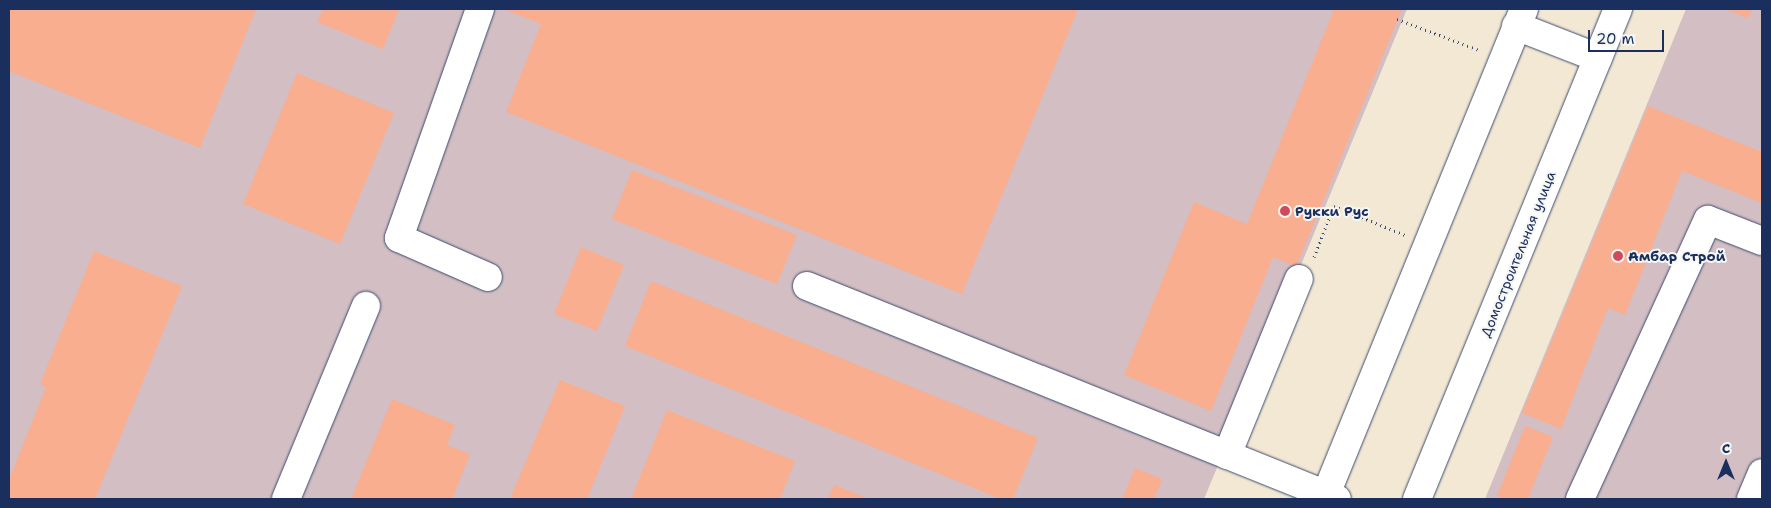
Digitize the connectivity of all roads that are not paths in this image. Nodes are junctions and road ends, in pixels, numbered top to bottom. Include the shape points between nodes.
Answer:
1 (480, 9) edge
2 (1618, 9) edge
3 (1520, 18) edge
4 (1598, 58) junction
5 (1762, 241) edge
6 (488, 277) dead end
7 (1299, 279) road end
8 (807, 286) dead end
9 (366, 306) dead end
10 (1227, 455) junction
11 (1762, 473) edge
12 (1329, 498) edge
13 (286, 499) edge
14 (1417, 499) edge
15 (1580, 499) edge
16 (1751, 499) edge

1 - 6 street via 399,238
2 - 4 street, Домостроительная улица
3 - 4 street
3 - 12 street
4 - 14 street, Домостроительная улица
5 - 15 street via 1708,220
7 - 10 street
8 - 10 street
9 - 13 street
10 - 12 street
11 - 16 street

